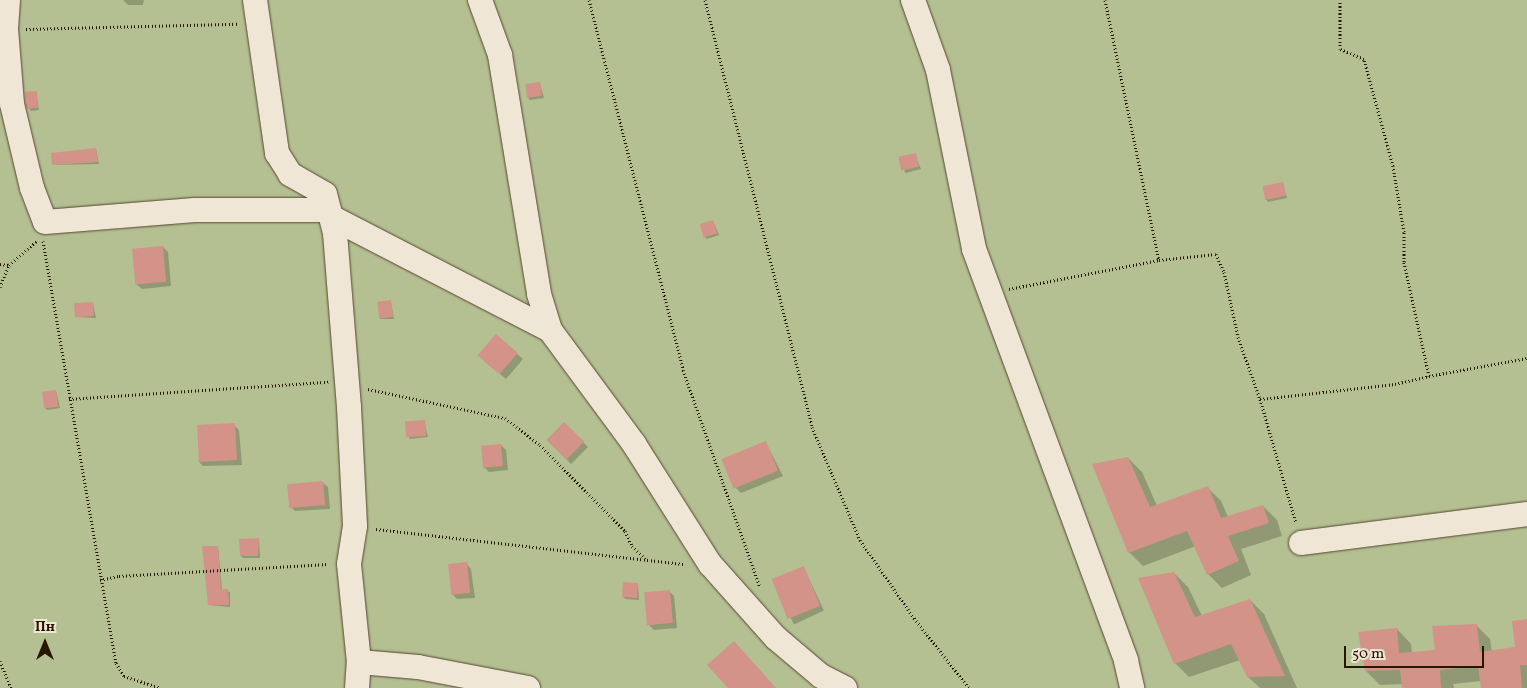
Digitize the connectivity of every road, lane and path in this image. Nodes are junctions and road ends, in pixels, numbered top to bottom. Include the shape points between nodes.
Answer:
1 (8, 0) edge
2 (256, 0) edge
3 (480, 0) edge
4 (590, 0) edge
5 (705, 0) edge
6 (913, 0) edge
7 (1105, 0) edge
8 (1340, 0) edge
9 (258, 23) junction
10 (6, 29) junction
11 (330, 213) junction
12 (1159, 260) junction
13 (0, 264) edge
14 (9, 265) junction
15 (0, 287) edge
16 (990, 293) junction
17 (550, 330) junction
18 (1527, 358) edge
19 (1429, 376) junction
20 (348, 381) junction
21 (69, 399) junction
22 (1260, 399) junction
23 (1527, 514) edge
24 (355, 526) junction
25 (1301, 543) joint
26 (647, 560) junction
27 (349, 564) junction
28 (710, 564) junction
29 (100, 580) junction
30 (759, 618) junction
31 (0, 661) edge
32 (359, 662) junction
33 (12, 688) edge
34 (160, 688) edge
35 (357, 688) edge
36 (528, 688) edge
37 (845, 688) edge
38 (969, 688) edge
39 (1132, 688) edge

1 - 10 street
2 - 9 street
3 - 17 street via 500,55 539,294
4 - 30 path via 683,370 759,584 762,600
5 - 38 path via 812,427 860,540 914,618
6 - 16 street via 938,70 974,249
7 - 12 path
8 - 19 path via 1340,49 1364,59 1391,158 1404,232 1404,262
9 - 10 path
9 - 11 street via 277,153 290,174 325,194
10 - 11 street via 12,104 32,188 45,222 195,210
11 - 17 street
11 - 20 street via 340,272
12 - 16 path
12 - 22 path via 1216,254 1224,272 1238,337
13 - 14 path
14 - 15 path
14 - 21 path via 41,237 50,269
16 - 39 street via 1126,661
17 - 28 street via 634,444
18 - 19 path
19 - 22 path via 1395,384
20 - 21 path
20 - 24 street
20 - 26 path via 361,388 505,418 546,452 625,531 632,546
21 - 29 path
22 - 25 path
23 - 25 street
24 - 26 path
24 - 27 street
26 - 28 path via 700,566
27 - 29 path via 119,576
27 - 32 street
28 - 30 street
29 - 34 path via 116,663 124,676
30 - 37 street via 776,638 821,676
31 - 33 path
32 - 35 street
32 - 36 street via 418,667

